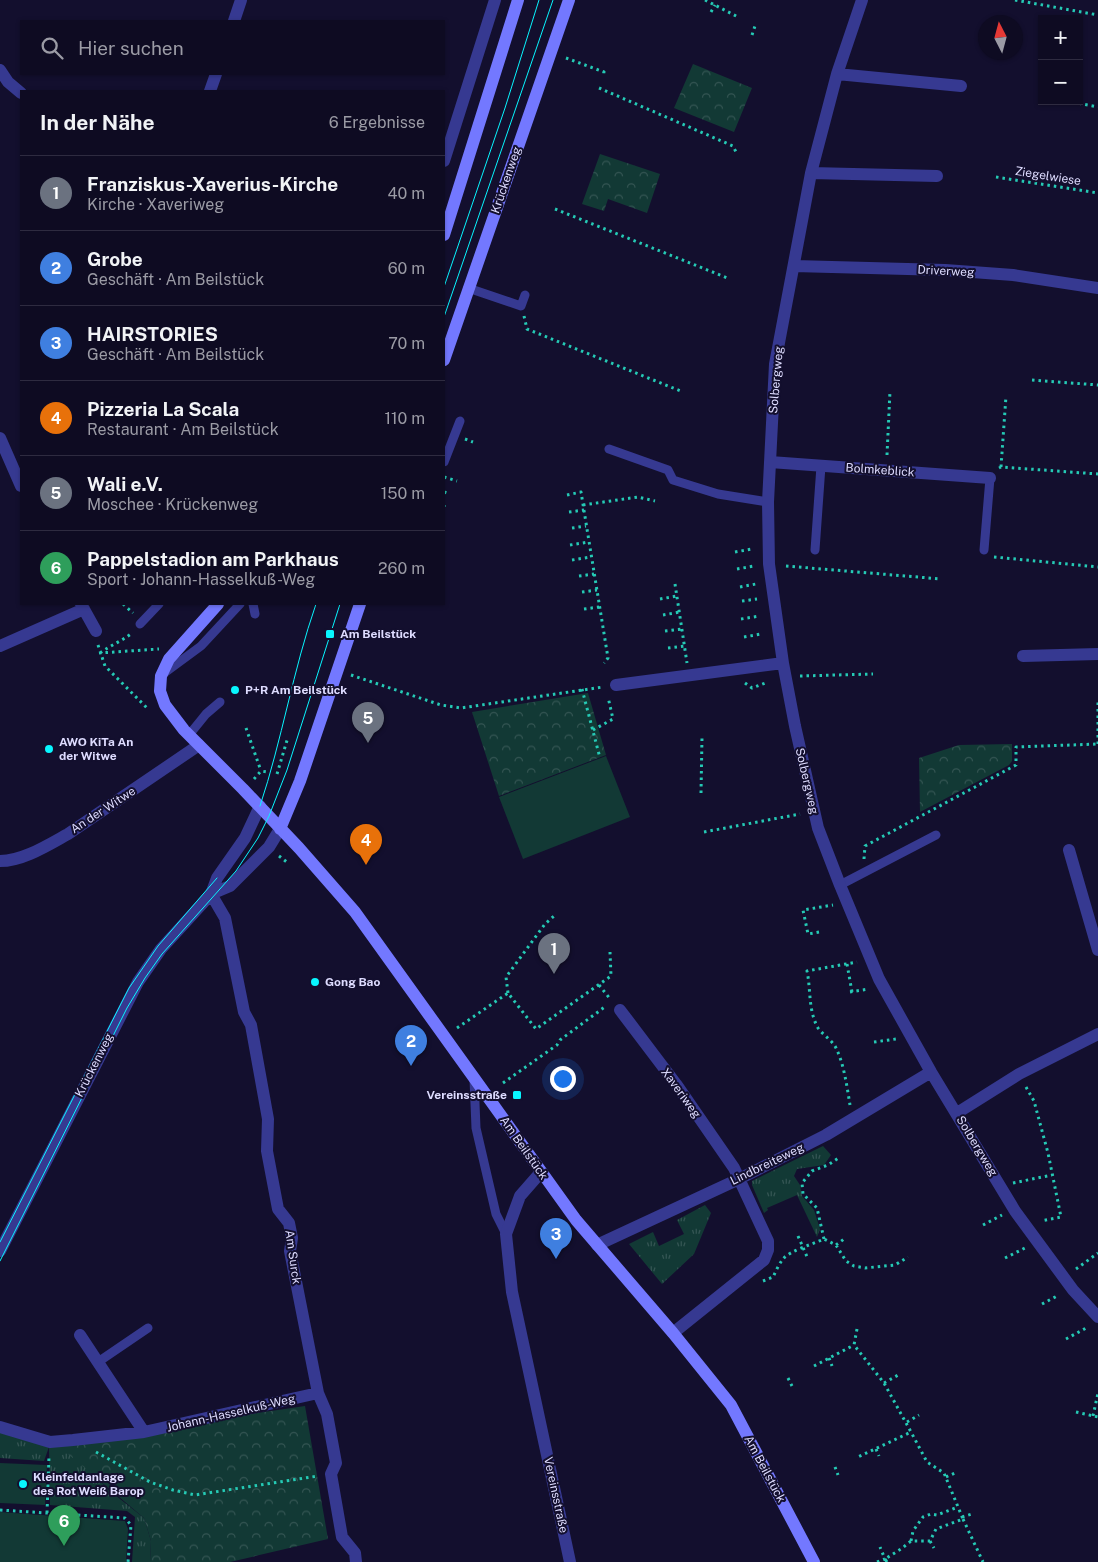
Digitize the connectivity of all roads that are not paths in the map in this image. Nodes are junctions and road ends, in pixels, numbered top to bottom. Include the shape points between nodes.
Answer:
1 (241, 0) edge
2 (495, 0) edge
3 (518, 0) edge
4 (569, 0) edge
5 (862, 0) edge
6 (234, 20) edge
7 (0, 70) edge
8 (837, 74) junction
9 (216, 75) edge
10 (961, 86) dead end
11 (210, 90) edge
12 (20, 92) edge
13 (445, 157) edge
14 (811, 173) junction
15 (937, 176) dead end
16 (445, 232) edge
17 (794, 266) junction
18 (468, 288) junction
19 (1098, 288) edge
20 (525, 295) dead end
21 (445, 357) edge
22 (460, 421) dead end
23 (0, 438) edge
24 (609, 449) dead end
25 (445, 456) edge
26 (770, 462) junction
27 (820, 466) junction
28 (990, 478) joint
29 (20, 484) edge
30 (768, 502) junction
31 (815, 550) dead end
32 (984, 550) dead end
33 (158, 605) edge
34 (217, 605) edge
35 (239, 605) edge
36 (254, 605) edge
37 (360, 605) edge
38 (82, 606) edge
39 (255, 614) dead end
40 (140, 624) road end
41 (96, 631) dead end
42 (0, 646) edge
43 (1098, 654) edge
44 (1023, 656) dead end
45 (783, 663) junction
46 (161, 676) junction
47 (611, 686) road end
48 (220, 702) dead end
49 (189, 735) junction
50 (199, 745) junction
51 (260, 806) junction
52 (280, 828) junction
53 (936, 835) dead end
54 (1069, 850) dead end
55 (0, 860) edge
56 (840, 885) junction
57 (211, 894) junction
58 (1098, 950) edge
59 (616, 1006) road end
60 (1098, 1034) edge
61 (931, 1072) junction
62 (474, 1077) junction
63 (957, 1114) junction
64 (541, 1172) junction
65 (738, 1179) junction
66 (506, 1234) junction
67 (597, 1245) junction
68 (0, 1251) edge
69 (1094, 1321) edge
70 (148, 1328) dead end
71 (673, 1334) junction
72 (80, 1335) dead end
73 (98, 1362) junction
74 (318, 1394) junction
75 (0, 1427) edge
76 (144, 1432) junction
77 (356, 1562) edge
78 (570, 1562) edge
79 (814, 1562) edge

1 - 6 street
2 - 13 street
3 - 16 main road
4 - 18 main road, Krückenweg
5 - 8 street, Solbergweg
7 - 12 street
8 - 10 street
8 - 14 street, Solbergweg
9 - 11 street
14 - 15 street
14 - 17 street, Solbergweg
17 - 19 street, Driverweg via 945,270 1013,275
17 - 26 street, Solbergweg via 775,364
18 - 20 lane via 521,306
18 - 21 main road, Krückenweg
22 - 25 lane
23 - 29 street
24 - 30 lane via 668,470 673,480 718,494
26 - 27 street, Bolmkeblick
26 - 30 street, Solbergweg
27 - 28 street, Bolmkeblick
27 - 31 lane
28 - 32 lane
30 - 45 street, Solbergweg via 769,564
33 - 40 lane
34 - 46 main road via 169,659
35 - 46 lane via 201,646
36 - 39 lane
37 - 52 main road, Krückenweg via 300,781
38 - 41 street
38 - 42 street
43 - 44 street
45 - 47 street
45 - 56 street, Solbergweg via 818,828
46 - 49 main road via 160,691 165,705
48 - 49 lane
49 - 50 main road
50 - 51 main road
50 - 55 street, An der Witwe via 61,838 9,861
51 - 52 main road, Am Beilstück
51 - 57 street, Krückenweg
52 - 57 street, Krückenweg via 269,848 230,886
52 - 62 main road, Am Beilstück via 355,912
53 - 56 lane
54 - 58 street
56 - 61 street, Solbergweg via 879,979
57 - 68 street, Krückenweg via 160,948 138,982
57 - 74 street, Am Surck via 225,918 244,1012 251,1025 268,1119 267,1151 278,1209 289,1224 292,1238 290,1251
59 - 65 street, Xaveriweg via 676,1084 734,1168
60 - 63 street via 1019,1074
61 - 63 street, Solbergweg
61 - 65 street, Lindbreiteweg via 826,1135
62 - 64 main road, Am Beilstück
62 - 66 lane via 476,1128 496,1214
63 - 69 street, Solbergweg via 1015,1211
64 - 66 street, Vereinsstraße via 520,1196
64 - 67 main road, Am Beilstück
65 - 67 street, Lindbreiteweg
65 - 71 street via 768,1241 764,1260
66 - 78 street, Vereinsstraße via 512,1292
67 - 71 main road, Am Beilstück
70 - 73 lane
71 - 79 main road, Am Beilstück via 730,1405
72 - 73 street
73 - 76 street
74 - 76 street, Johann-Hasselkuß-Weg
74 - 77 street, Am Surck via 327,1414 336,1463 331,1474 342,1538 355,1553
75 - 76 street, Johann-Hasselkuß-Weg via 50,1442

